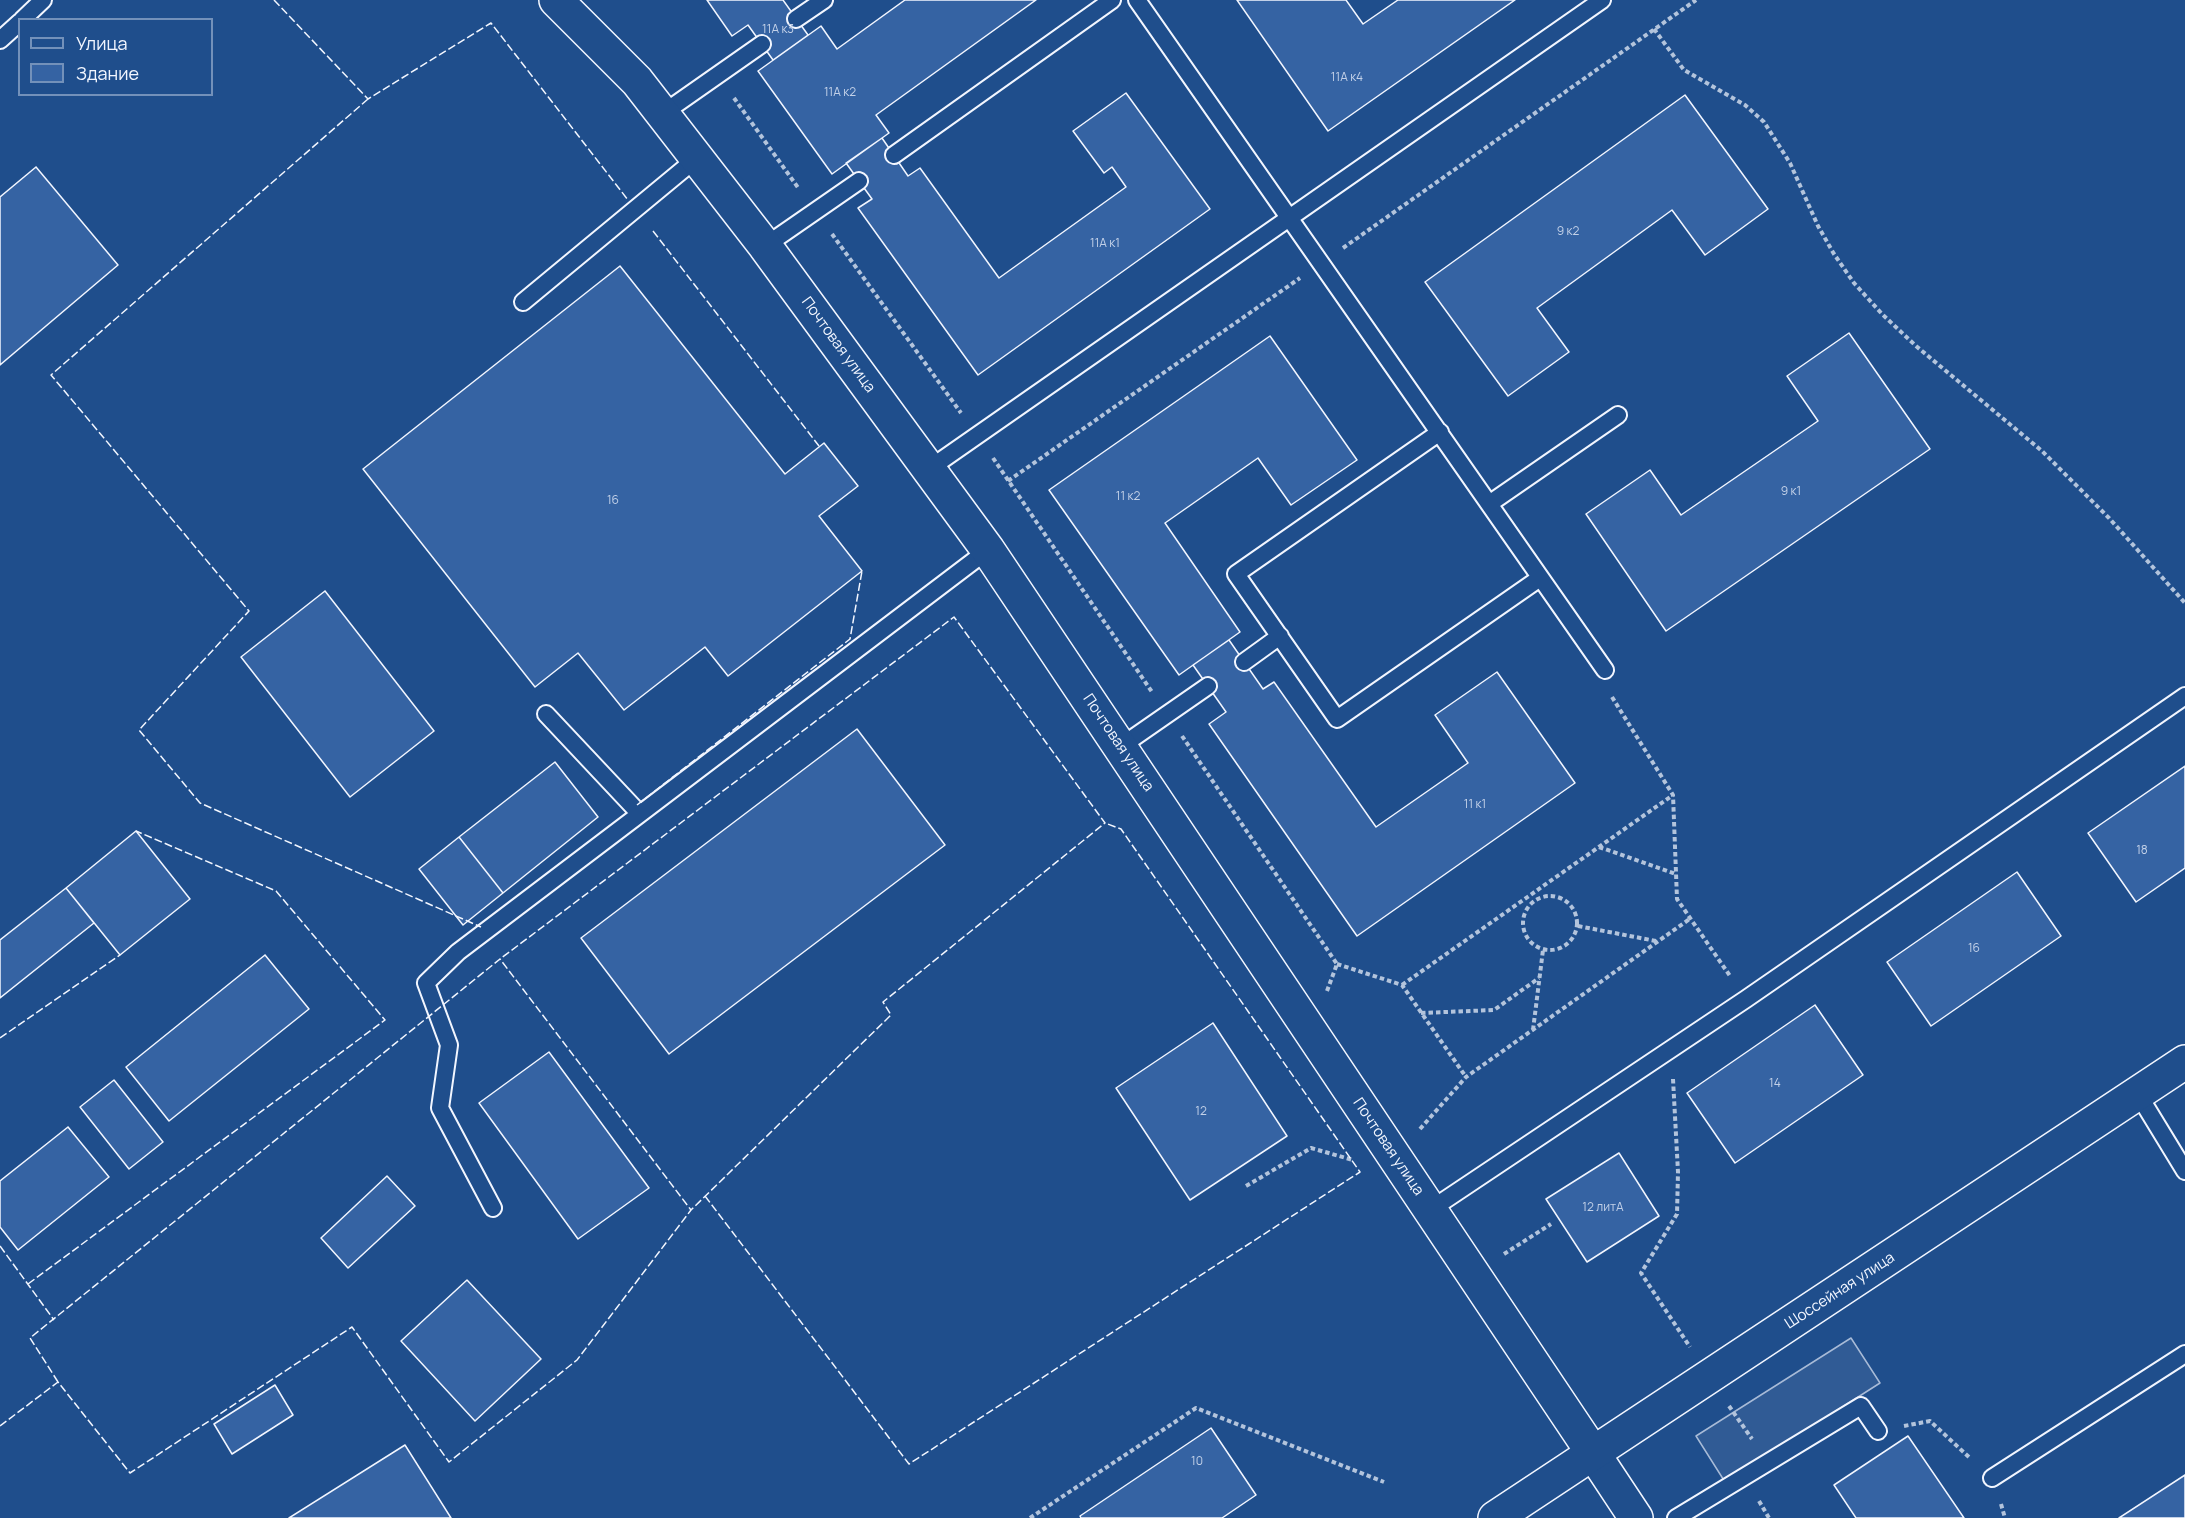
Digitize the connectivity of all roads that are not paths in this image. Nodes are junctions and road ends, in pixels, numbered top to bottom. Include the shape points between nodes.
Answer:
1 (42, 0) edge
2 (556, 0) edge
3 (824, 0) edge
4 (1112, 0) edge
5 (1137, 0) edge
6 (1602, 0) edge
7 (24, 18) edge
8 (796, 20) dead end
9 (18, 24) edge
10 (0, 40) edge
11 (762, 44) dead end
12 (662, 114) junction
13 (894, 155) dead end
14 (697, 158) junction
15 (859, 181) dead end
16 (1288, 218) junction
17 (765, 246) junction
18 (523, 302) dead end
19 (1618, 415) dead end
20 (1440, 432) junction
21 (929, 469) junction
22 (1489, 504) junction
23 (988, 550) junction
24 (1540, 578) junction
25 (1280, 636) junction
26 (1244, 662) dead end
27 (1605, 670) road end
28 (1208, 686) dead end
29 (2185, 696) edge
30 (546, 714) dead end
31 (1120, 747) junction
32 (639, 814) junction
33 (2185, 1062) edge
34 (2138, 1094) junction
35 (2185, 1171) edge
36 (493, 1208) dead end
37 (1430, 1210) junction
38 (2185, 1354) edge
39 (1878, 1431) road end
40 (1593, 1453) junction
41 (1992, 1478) road end
42 (1495, 1518) edge
43 (1636, 1518) edge
44 (1676, 1518) edge

1 - 7 lane
2 - 12 street, Почтовая улица via 637,81
3 - 8 lane
4 - 13 lane
5 - 16 lane
6 - 16 lane
9 - 10 lane
11 - 12 lane
12 - 14 street, Почтовая улица
14 - 17 street, Почтовая улица
14 - 18 lane
15 - 17 lane
16 - 20 lane
16 - 21 lane
17 - 21 street, Почтовая улица
19 - 22 lane
20 - 22 lane
20 - 25 lane via 1236,574
21 - 23 street, Почтовая улица
22 - 24 lane
23 - 31 street, Почтовая улица
23 - 32 lane
24 - 25 lane via 1337,719
24 - 27 lane
25 - 26 lane
28 - 31 lane
29 - 37 lane via 1746,999
30 - 32 lane
31 - 37 street, Почтовая улица via 1399,1138
32 - 36 lane via 458,952 426,983 449,1045 440,1108
33 - 34 street, Шоссейная улица
34 - 35 lane
34 - 40 street, Шоссейная улица
37 - 40 street, Почтовая улица
38 - 41 lane
39 - 44 lane via 1861,1406
40 - 42 street, Шоссейная улица
40 - 43 street, Почтовая улица

